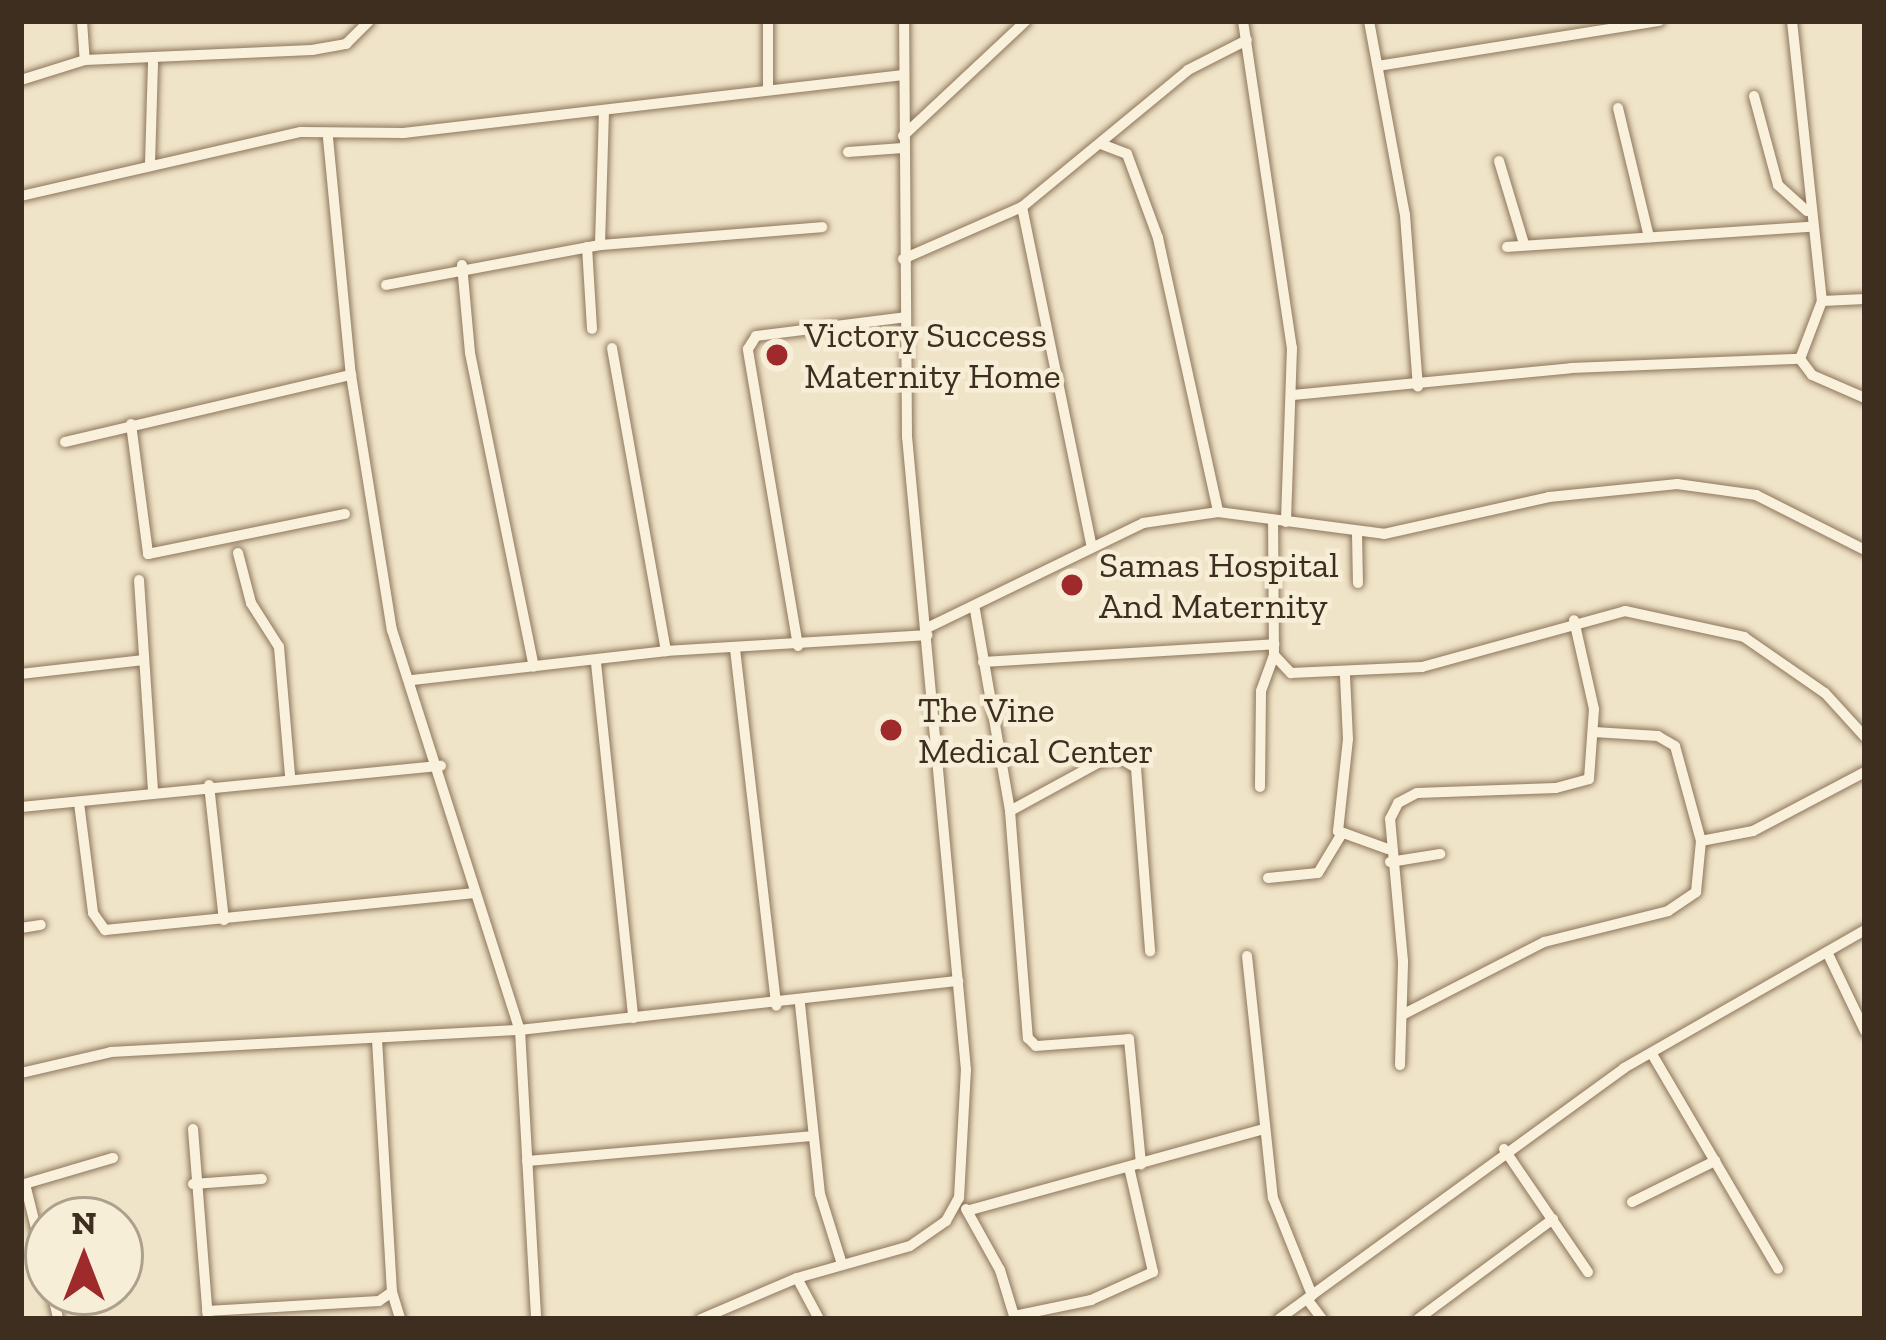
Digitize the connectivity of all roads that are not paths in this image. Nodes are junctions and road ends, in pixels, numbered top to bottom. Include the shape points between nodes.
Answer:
1 (82, 21) edge
2 (369, 21) edge
3 (768, 21) edge
4 (904, 21) edge
5 (1026, 21) edge
6 (1243, 21) edge
7 (1370, 21) edge
8 (1658, 21) edge
9 (1792, 21) edge
10 (1247, 40) junction
11 (85, 60) junction
12 (153, 63) junction
13 (1378, 66) junction
14 (903, 75) junction
15 (21, 80) edge
16 (768, 88) junction
17 (1754, 96) dead end
18 (1618, 108) dead end
19 (604, 110) junction
20 (328, 137) junction
21 (903, 142) junction
22 (1098, 144) junction
23 (848, 152) dead end
24 (1498, 160) dead end
25 (150, 164) junction
26 (21, 196) edge
27 (1022, 207) junction
28 (1807, 212) junction
29 (822, 227) dead end
30 (1809, 227) junction
31 (1649, 237) junction
32 (1524, 244) junction
33 (594, 246) junction
34 (1507, 247) dead end
35 (903, 259) junction
36 (462, 265) junction
37 (386, 285) dead end
38 (1865, 299) edge
39 (1822, 301) junction
40 (906, 317) junction
41 (592, 329) dead end
42 (612, 348) dead end
43 (1800, 358) junction
44 (351, 375) junction
45 (1418, 387) junction
46 (1293, 395) junction
47 (1865, 398) edge
48 (131, 424) junction
49 (65, 442) dead end
50 (1218, 512) junction
51 (345, 514) dead end
52 (1273, 520) junction
53 (1286, 522) junction
54 (1358, 533) junction
55 (1091, 544) junction
56 (1865, 550) edge
57 (238, 553) dead end
58 (139, 580) dead end
59 (1358, 583) dead end
60 (975, 610) junction
61 (1574, 620) junction
62 (927, 632) junction
63 (799, 646) junction
64 (735, 649) junction
65 (1274, 650) junction
66 (666, 651) junction
67 (143, 660) junction
68 (983, 662) junction
69 (596, 663) junction
70 (534, 667) junction
71 (21, 674) edge
72 (1345, 676) junction
73 (413, 680) junction
74 (1594, 732) junction
75 (1865, 737) edge
76 (441, 766) junction
77 (1865, 772) edge
78 (290, 776) junction
79 (208, 785) junction
80 (1260, 787) dead end
81 (153, 790) junction
82 (79, 803) junction
83 (21, 807) edge
84 (1010, 811) junction
85 (1341, 835) junction
86 (1701, 841) junction
87 (1440, 854) dead end
88 (1389, 855) junction
89 (1268, 878) dead end
90 (475, 893) junction
91 (224, 920) junction
92 (41, 925) dead end
93 (21, 928) edge
94 (1865, 930) edge
95 (1150, 950) dead end
96 (1826, 952) junction
97 (1247, 956) dead end
98 (958, 982) junction
99 (800, 1004) junction
100 (776, 1006) junction
101 (1402, 1015) junction
102 (633, 1018) junction
103 (520, 1030) junction
104 (1865, 1031) edge
105 (377, 1041) junction
106 (1652, 1054) junction
107 (1400, 1065) dead end
108 (21, 1073) edge
109 (193, 1129) dead end
110 (1264, 1129) junction
111 (812, 1136) junction
112 (1504, 1149) junction
113 (113, 1157) dead end
114 (527, 1161) junction
115 (1715, 1161) junction
116 (1135, 1166) junction
117 (262, 1178) dead end
118 (23, 1184) edge
119 (193, 1184) junction
120 (1632, 1202) dead end
121 (963, 1207) junction
122 (1553, 1219) junction
123 (842, 1264) junction
124 (1778, 1269) dead end
125 (1588, 1272) dead end
126 (797, 1278) junction
127 (392, 1292) junction
128 (1310, 1297) junction
129 (722, 1314) edge
130 (207, 1315) edge
131 (1014, 1318) edge
132 (400, 1319) edge
133 (536, 1319) edge
134 (701, 1319) edge
135 (819, 1319) edge
136 (1279, 1319) edge
137 (1322, 1319) edge
138 (1418, 1319) edge

1 - 11 street
2 - 12 street via 346,44
3 - 16 street
4 - 14 street
5 - 21 street
6 - 10 street
7 - 13 street
8 - 13 street
9 - 28 street
10 - 22 street via 1188,70
10 - 46 street via 1283,254
11 - 12 street
11 - 15 street
12 - 25 street
13 - 45 street via 1405,215
14 - 16 street
14 - 21 street
16 - 19 street
17 - 28 street via 1778,185
18 - 31 street
19 - 20 street
19 - 33 street
20 - 25 street via 267,137
20 - 44 street
21 - 23 street
21 - 35 street
22 - 27 street
22 - 50 street via 1127,154 1158,238
24 - 32 street
25 - 26 street
27 - 35 street
27 - 55 street
28 - 30 street
29 - 33 street
30 - 31 street
30 - 39 street
31 - 32 street
32 - 34 street
33 - 36 street
33 - 41 street
35 - 40 street
36 - 37 street
36 - 70 street via 470,353
38 - 39 street
39 - 43 street
40 - 62 street via 913,563
40 - 63 street via 756,336 748,350
42 - 66 street
43 - 45 street via 1571,368
43 - 47 street via 1812,375
44 - 48 street
44 - 73 street via 381,578
45 - 46 street
46 - 53 street
48 - 49 street
48 - 51 street via 148,554
50 - 52 street
50 - 55 street via 1156,520
52 - 53 street
52 - 65 street
53 - 54 street
54 - 56 street via 1405,532 1591,490 1677,484 1756,495
54 - 59 street
55 - 60 street
57 - 78 street via 251,603 279,647
58 - 67 street
60 - 62 street
60 - 68 street
61 - 72 street via 1464,661
61 - 74 street
61 - 75 street via 1625,611 1744,637 1825,693
62 - 63 street
62 - 98 street
63 - 64 street
64 - 66 street
64 - 100 street via 746,802
65 - 68 street
65 - 72 street via 1291,674
65 - 80 street via 1261,691
66 - 69 street
67 - 71 street
67 - 81 street
68 - 84 street
69 - 70 street
69 - 102 street
70 - 73 street
72 - 85 street
73 - 76 street
74 - 86 street via 1658,736 1675,746
74 - 88 street via 1583,784 1404,797 1390,820
76 - 78 street
76 - 90 street
77 - 86 street via 1753,830
78 - 79 street
79 - 81 street
79 - 91 street
81 - 82 street
82 - 83 street
82 - 91 street via 100,927
84 - 95 street via 1100,762 1119,758 1136,768
84 - 116 street via 1028,1038 1036,1046 1127,1036
85 - 88 street
85 - 89 street via 1318,873
86 - 101 street via 1696,892 1683,905 1544,942
87 - 88 street
88 - 101 street
90 - 91 street
90 - 103 street
92 - 93 street
94 - 96 street
96 - 104 street
96 - 106 street
97 - 110 street
98 - 99 street
98 - 121 street via 969,1127
99 - 100 street
99 - 111 street
100 - 102 street
101 - 107 street
102 - 103 street
103 - 105 street
103 - 114 street
105 - 108 street via 111,1052
105 - 127 street
106 - 112 street
106 - 115 street
109 - 119 street
110 - 116 street
110 - 128 street via 1281,1225
111 - 114 street
111 - 123 street
112 - 122 street
112 - 128 street
113 - 118 street
114 - 133 street
115 - 120 street
115 - 124 street
116 - 121 street
116 - 131 street via 1153,1272 1091,1300
117 - 119 street
119 - 130 street
121 - 123 street via 910,1246
121 - 131 street
122 - 125 street
122 - 138 street
123 - 126 street
126 - 129 street
126 - 135 street
127 - 130 street via 379,1301
127 - 132 street
128 - 136 street
128 - 137 street
129 - 134 street

